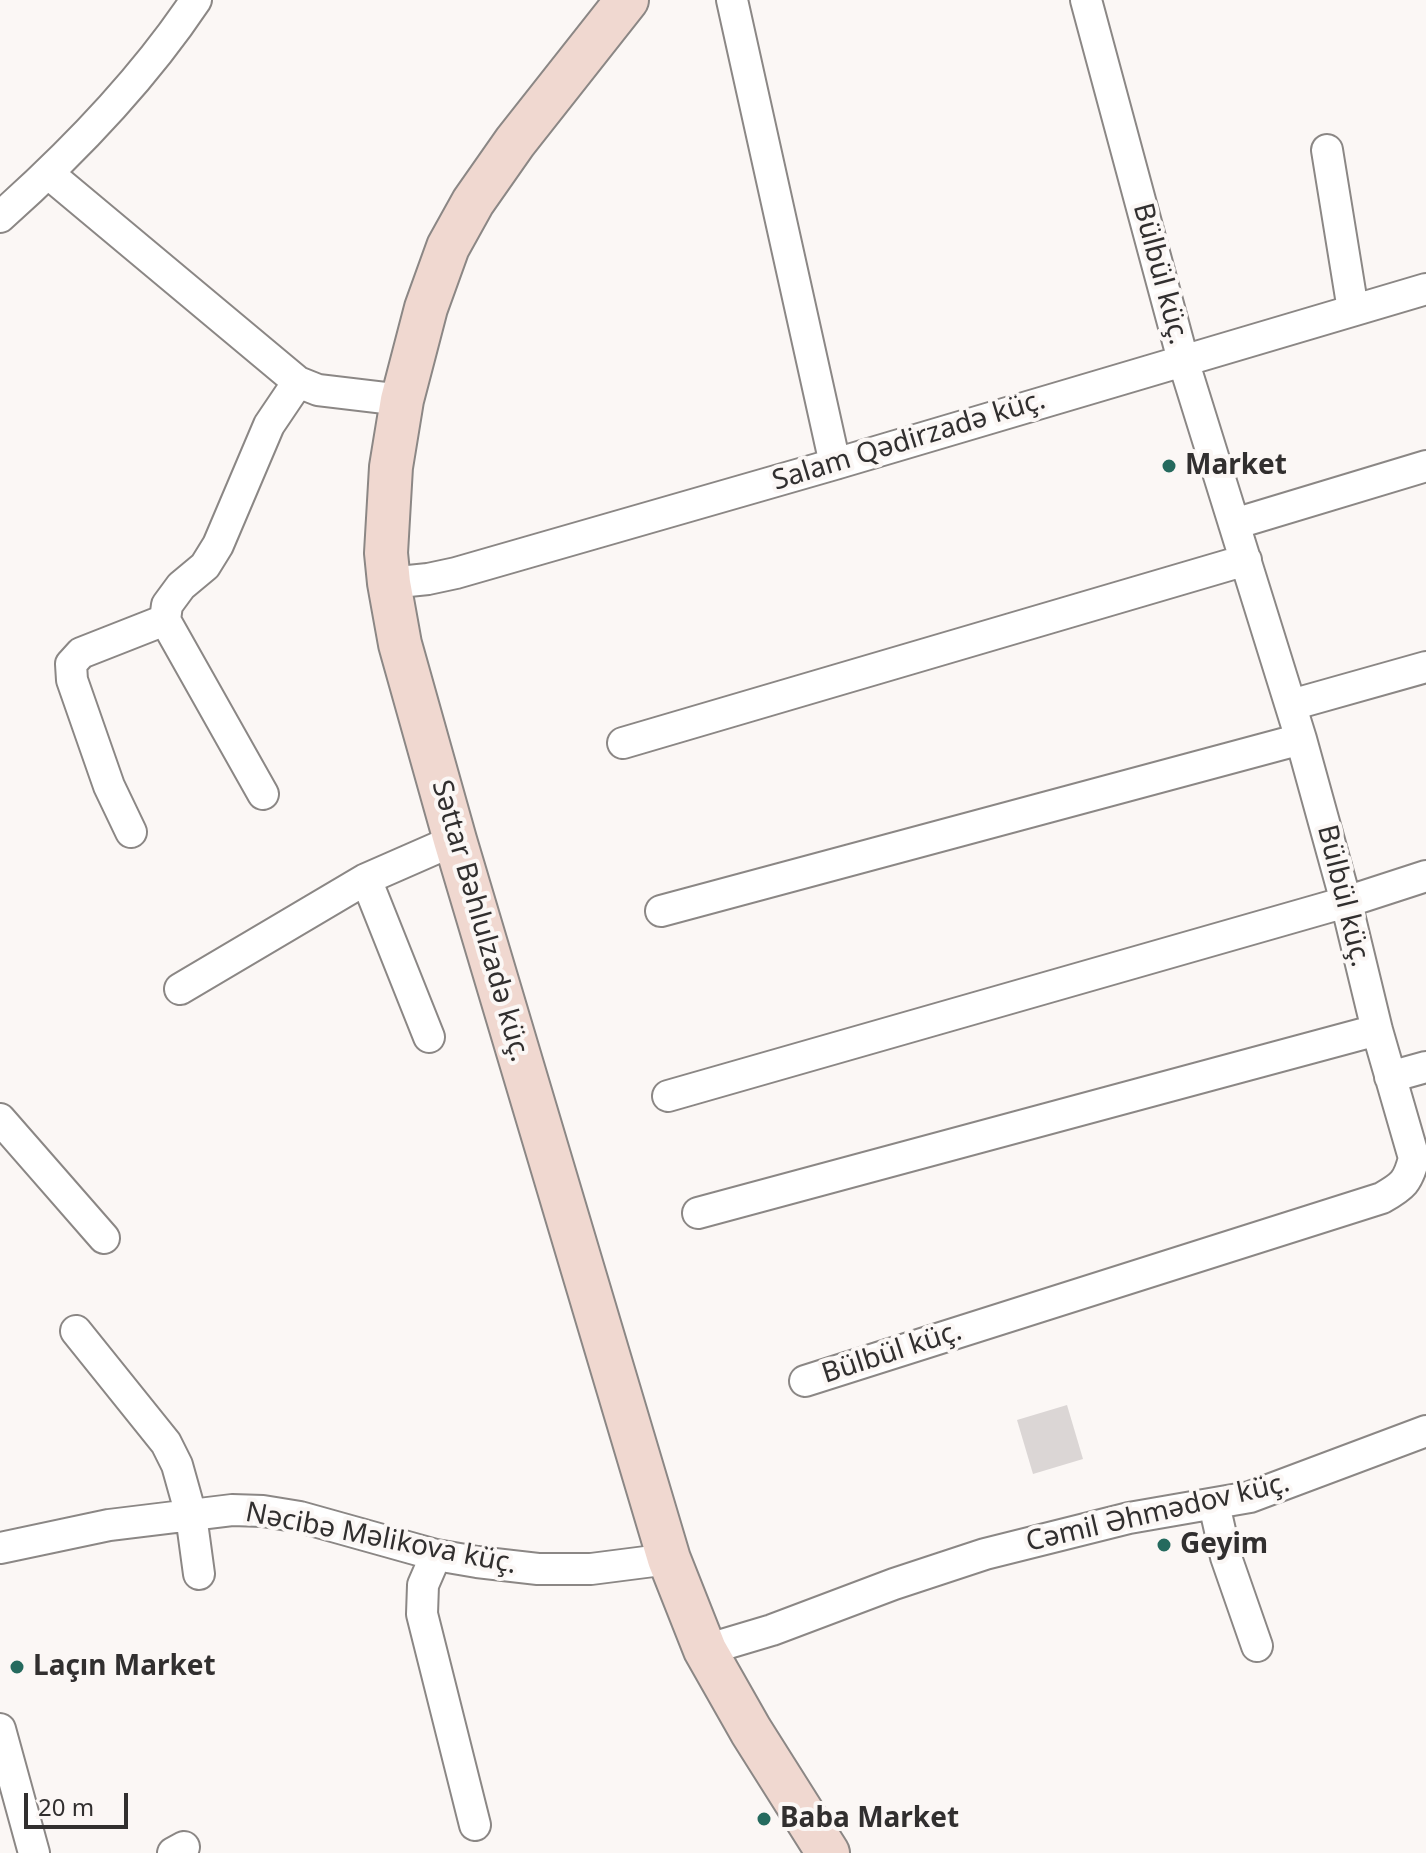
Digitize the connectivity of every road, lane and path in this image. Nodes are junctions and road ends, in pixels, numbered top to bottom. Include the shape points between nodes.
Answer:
1 (196, 0) edge
2 (627, 0) edge
3 (732, 0) edge
4 (1086, 0) edge
5 (1327, 150) dead end
6 (49, 174) junction
7 (0, 217) edge
8 (1426, 289) edge
9 (1353, 310) junction
10 (1183, 360) junction
11 (298, 382) junction
12 (402, 400) junction
13 (835, 464) junction
14 (1426, 466) edge
15 (1234, 524) junction
16 (1246, 560) junction
17 (389, 583) junction
18 (165, 620) junction
19 (1426, 667) edge
20 (1291, 705) junction
21 (1301, 739) junction
22 (623, 743) dead end
23 (263, 794) dead end
24 (131, 832) dead end
25 (455, 840) junction
26 (1426, 876) edge
27 (366, 879) junction
28 (1346, 902) junction
29 (661, 911) dead end
30 (180, 989) dead end
31 (1377, 1030) junction
32 (429, 1037) dead end
33 (1426, 1067) edge
34 (1390, 1077) junction
35 (668, 1096) dead end
36 (0, 1120) edge
37 (698, 1213) dead end
38 (104, 1238) dead end
39 (76, 1331) dead end
40 (805, 1381) dead end
41 (1426, 1431) edge
42 (1214, 1504) junction
43 (191, 1515) junction
44 (0, 1548) edge
45 (436, 1555) junction
46 (669, 1559) junction
47 (199, 1574) dead end
48 (1257, 1646) dead end
49 (705, 1650) junction
50 (0, 1729) edge
51 (11, 1816) edge
52 (475, 1825) dead end
53 (34, 1853) edge
54 (828, 1853) edge

1 - 6 street via 174,34
2 - 12 street, Səttar Bəhlulzadə küç. via 473,202 448,247 426,308
3 - 13 street
4 - 10 street, Bülbül küç.
5 - 9 street
6 - 7 street
6 - 11 street
8 - 9 street, Salam Qədirzadə küç.
9 - 10 street, Salam Qədirzadə küç.
10 - 13 street, Salam Qədirzadə küç.
10 - 15 street, Bülbül küç.
11 - 12 street via 318,390
11 - 18 street via 269,425 218,545 167,605
12 - 17 street, Səttar Bəhlulzadə küç. via 388,508
13 - 17 street, Salam Qədirzadə küç. via 456,573
14 - 15 street
15 - 16 street, Bülbül küç.
16 - 20 street, Bülbül küç.
16 - 22 street
17 - 25 street, Səttar Bəhlulzadə küç. via 400,644
18 - 23 street
18 - 24 street via 81,653 71,664 104,773
19 - 20 street
20 - 21 street, Bülbül küç.
21 - 28 street, Bülbül küç.
21 - 29 street
25 - 27 street
25 - 46 street, Səttar Bəhlulzadə küç.
26 - 28 street
27 - 30 street
27 - 32 street
28 - 31 street, Bülbül küç.
28 - 35 street
31 - 34 street, Bülbül küç.
31 - 37 street
33 - 34 street
34 - 40 street, Bülbül küç. via 1414,1158 1409,1177 1382,1198
36 - 38 street
39 - 43 street via 166,1443
41 - 42 street, Cəmil Əhmədov küç. via 1281,1487
42 - 48 street
42 - 49 street, Cəmil Əhmədov küç. via 1129,1518 985,1554
43 - 44 street, Nəcibə Məlikova küç. via 109,1525
43 - 45 street, Nəcibə Məlikova küç. via 232,1510 300,1517
43 - 47 street
45 - 46 street, Nəcibə Məlikova küç. via 538,1569 591,1569
45 - 52 street via 423,1585 422,1614
46 - 49 street, Səttar Bəhlulzadə küç.
49 - 54 street, Səttar Bəhlulzadə küç.
50 - 51 street
51 - 53 street

